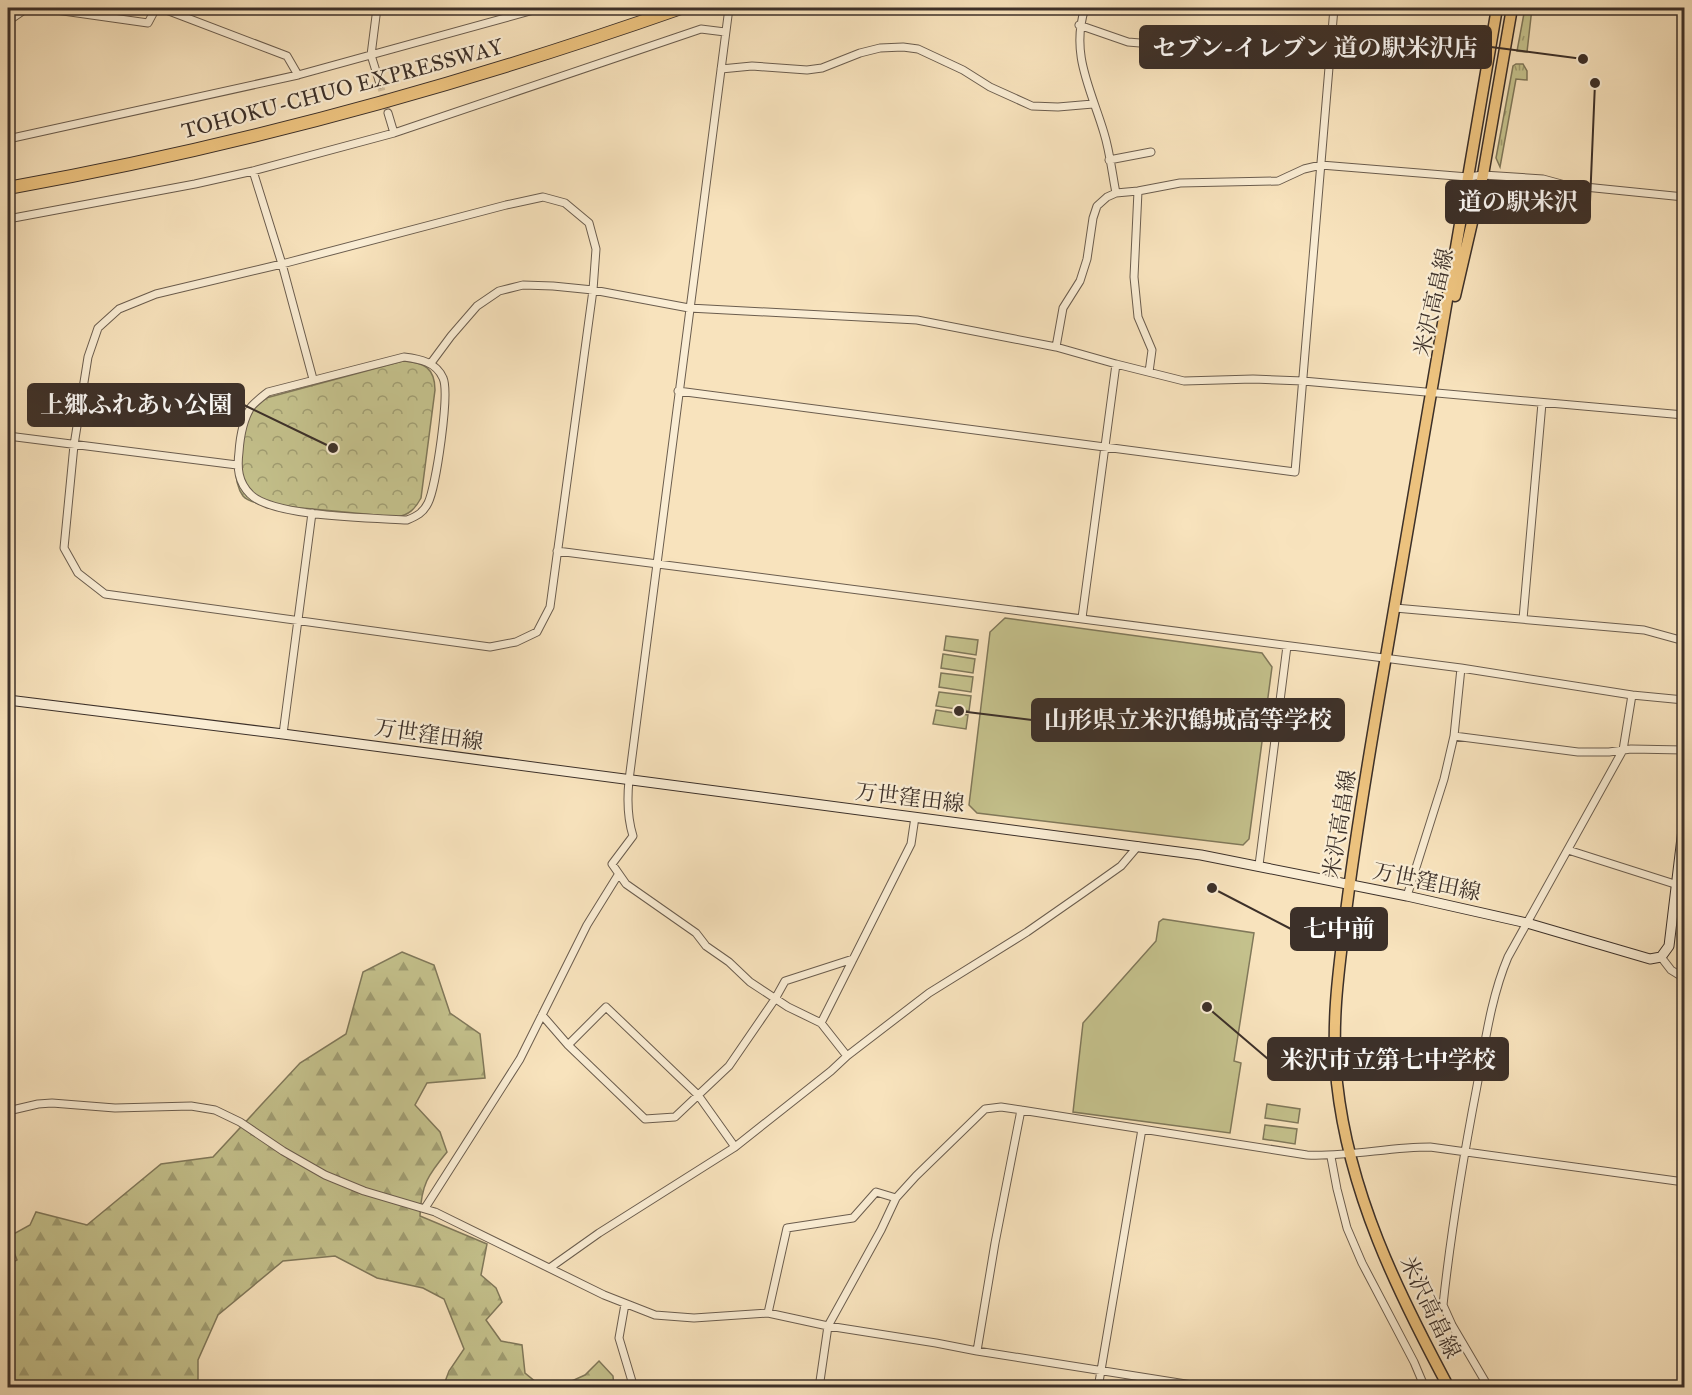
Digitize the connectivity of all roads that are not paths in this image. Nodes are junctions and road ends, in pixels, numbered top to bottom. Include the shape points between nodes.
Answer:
1 (28, 8) edge
2 (42, 8) edge
3 (156, 8) edge
4 (161, 8) edge
5 (377, 8) edge
6 (541, 8) edge
7 (657, 8) edge
8 (681, 8) edge
9 (730, 8) edge
10 (1085, 8) edge
11 (1334, 8) edge
12 (1497, 8) edge
13 (1512, 8) edge
14 (517, 11) edge
15 (8, 21) edge
16 (1079, 25) junction
17 (725, 33) junction
18 (371, 55) junction
19 (1330, 58) junction
20 (720, 69) junction
21 (298, 75) junction
22 (380, 84) tunnel mouth
23 (1093, 104) junction
24 (388, 113) tunnel mouth
25 (394, 133) junction
26 (8, 139) edge
27 (1151, 152) dead end
28 (1109, 160) junction
29 (1321, 165) junction
30 (253, 171) junction
31 (1483, 175) junction
32 (1468, 177) junction
33 (8, 181) edge
34 (8, 188) edge
35 (1138, 191) junction
36 (1116, 193) junction
37 (1684, 197) edge
38 (8, 219) edge
39 (282, 264) junction
40 (593, 290) junction
41 (689, 308) junction
42 (1056, 347) junction
43 (431, 363) junction
44 (1116, 364) junction
45 (1149, 372) junction
46 (313, 379) junction
47 (1303, 381) junction
48 (678, 391) junction
49 (1432, 393) junction
50 (1542, 403) junction
51 (1684, 415) edge
52 (8, 436) edge
53 (75, 445) junction
54 (1105, 447) junction
55 (237, 465) junction
56 (312, 513) junction
57 (557, 551) junction
58 (657, 564) junction
59 (1395, 608) junction
60 (1082, 618) junction
61 (1523, 619) junction
62 (297, 620) junction
63 (1684, 641) edge
64 (1287, 646) junction
65 (1386, 658) junction
66 (1461, 668) junction
67 (1632, 695) junction
68 (8, 700) edge
69 (1684, 700) edge
70 (283, 734) junction
71 (1454, 735) junction
72 (1623, 750) junction
73 (1684, 750) edge
74 (629, 780) junction
75 (915, 817) junction
76 (1684, 821) edge
77 (1138, 846) junction
78 (1569, 849) junction
79 (1259, 865) junction
80 (618, 875) junction
81 (1349, 885) junction
82 (1681, 886) edge
83 (1407, 896) junction
84 (1527, 923) junction
85 (1660, 957) junction
86 (853, 959) junction
87 (1684, 978) edge
88 (775, 999) junction
89 (542, 1015) junction
90 (821, 1023) junction
91 (568, 1046) junction
92 (1335, 1055) junction
93 (847, 1056) junction
94 (1481, 1065) junction
95 (698, 1095) junction
96 (1021, 1110) junction
97 (8, 1111) edge
98 (1142, 1129) junction
99 (735, 1148) junction
100 (1465, 1152) junction
101 (1349, 1154) junction
102 (1331, 1157) junction
103 (1684, 1182) edge
104 (896, 1198) junction
105 (425, 1208) junction
106 (551, 1268) junction
107 (625, 1304) junction
108 (768, 1313) junction
109 (828, 1326) junction
110 (978, 1351) junction
111 (1101, 1370) junction
112 (634, 1388) edge
113 (819, 1388) edge
114 (1098, 1388) edge
115 (1211, 1388) edge
116 (1425, 1388) edge
117 (1449, 1388) edge
118 (1489, 1388) edge

1 - 15 street
2 - 3 street via 148,23
4 - 21 street via 287,56
5 - 18 street
6 - 14 street
7 - 33 highway, TOHOKU-CHUO EXPRESSWAY via 441,78 339,106 159,151
8 - 34 highway, TOHOKU-CHUO EXPRESSWAY via 453,83 350,111 153,160
9 - 17 street
10 - 16 street
11 - 19 street
12 - 32 main road, 米沢高畠線
13 - 31 main road, 米沢高畠線
14 - 18 street
16 - 19 street via 1128,42
16 - 23 street via 1080,56
17 - 20 street
17 - 25 street via 701,29
18 - 21 street
18 - 22 street
19 - 29 street
20 - 23 street via 752,66 807,70 870,51 903,47 918,49 1032,106
20 - 41 street
21 - 26 street
23 - 28 street
24 - 25 street
25 - 30 street
27 - 28 street
28 - 36 street
29 - 32 street
29 - 35 street via 1278,181 1180,183
29 - 47 street
30 - 38 street
30 - 39 street
31 - 32 street
31 - 37 street
31 - 49 main road, 米沢高畠線
32 - 49 main road, 米沢高畠線
35 - 36 street
35 - 45 street via 1134,277 1138,317 1151,343
36 - 42 street via 1097,206 1087,259 1080,281 1063,308
39 - 40 street via 543,197 565,202 589,223 596,249
39 - 46 street
39 - 53 street via 156,294 119,309 98,328 88,357
40 - 41 street
40 - 43 street via 523,285 499,291 477,306
40 - 57 street
41 - 42 street via 916,320
41 - 48 street
42 - 44 street
43 - 46 street via 404,357
43 - 56 street via 443,378 445,399 440,450 429,501 421,514 407,520
44 - 45 street
44 - 54 street
45 - 47 street via 1184,381
46 - 55 street via 268,392 252,407 240,435
47 - 49 street
47 - 54 street via 1295,472
48 - 54 street
48 - 58 street
49 - 50 street
49 - 59 main road, 米沢高畠線
50 - 51 street
50 - 61 street
52 - 53 street
53 - 55 street
53 - 62 street via 64,548 78,573 105,594
54 - 60 street
55 - 56 street via 241,482 251,496 270,505
56 - 62 street
57 - 58 street
57 - 62 street via 550,607 537,632 516,642 490,647
58 - 60 street
58 - 74 street
59 - 61 street
59 - 65 main road, 米沢高畠線
60 - 64 street
61 - 63 street via 1644,630
62 - 70 street
64 - 65 street
64 - 79 street
65 - 66 street
65 - 81 main road, 米沢高畠線
66 - 67 street
66 - 71 street
67 - 69 street
67 - 72 street
68 - 70 main road, 万世窪田線
70 - 74 main road, 万世窪田線
71 - 72 street via 1578,752
71 - 83 street
72 - 73 street
72 - 78 street
74 - 75 main road, 万世窪田線
74 - 80 street via 627,805 633,836 612,864
75 - 77 main road, 万世窪田線
75 - 86 street via 911,844
76 - 82 main road
77 - 79 main road, 万世窪田線
77 - 93 street via 1102,880 929,993
78 - 82 street
78 - 84 street
79 - 81 main road, 万世窪田線
80 - 88 street
80 - 89 street via 587,925
81 - 83 main road, 万世窪田線
81 - 92 main road, 米沢高畠線 via 1336,992
82 - 85 main road via 1669,946
83 - 84 main road, 万世窪田線
84 - 85 main road, 万世窪田線 via 1650,959
84 - 94 street via 1502,972
85 - 87 street
86 - 88 street via 784,981
86 - 90 street
88 - 90 street
88 - 95 street via 729,1066
89 - 91 street
89 - 105 street via 520,1059
90 - 93 street
91 - 95 street via 645,1119 675,1117
91 - 95 street via 606,1007
92 - 94 street
92 - 101 main road, 米沢高畠線
93 - 99 street
94 - 100 street
95 - 99 street
96 - 98 street
96 - 104 street via 985,1109
96 - 110 street
97 - 105 street via 52,1103 215,1110 325,1175
98 - 102 street
98 - 111 street
99 - 106 street via 599,1233
100 - 101 street via 1420,1147
100 - 103 street
100 - 118 street via 1443,1305
101 - 102 street
101 - 117 main road, 米沢高畠線 via 1384,1258
102 - 116 street via 1347,1228
104 - 108 street via 876,1192 853,1218 786,1228
104 - 109 street
105 - 106 street
106 - 107 street
107 - 108 street via 655,1315 694,1318
107 - 112 street via 619,1338
108 - 109 street
109 - 110 street
109 - 113 street
110 - 111 street
111 - 114 street
111 - 115 street

